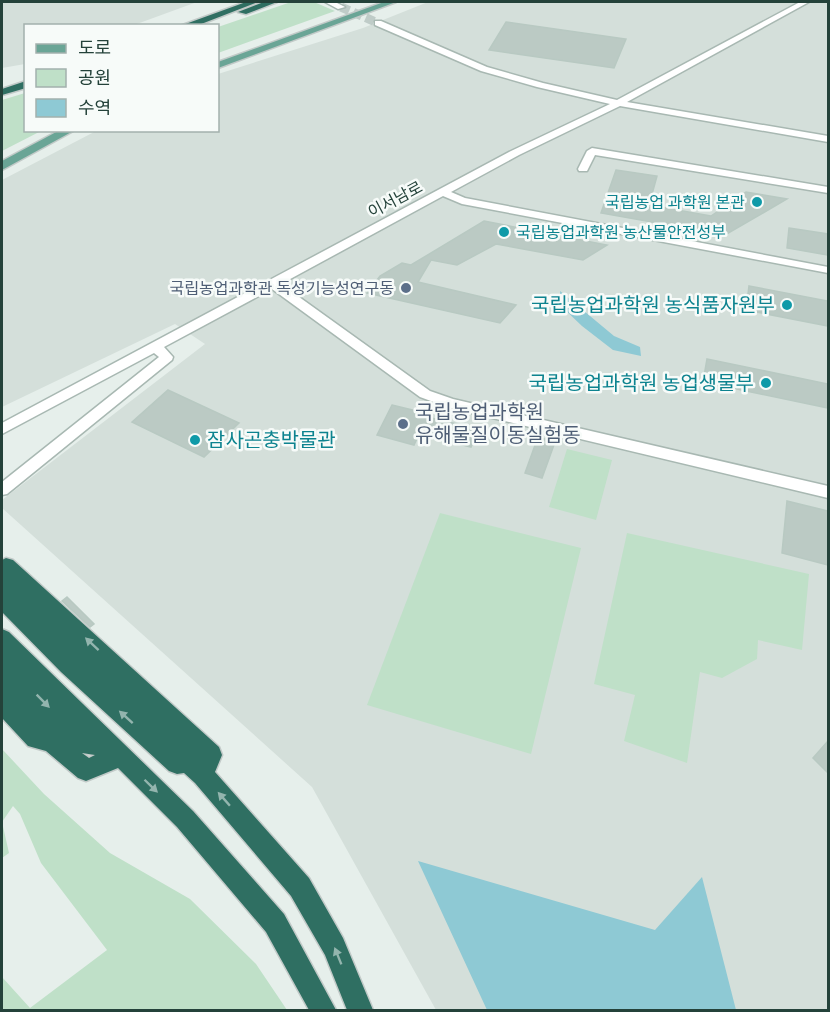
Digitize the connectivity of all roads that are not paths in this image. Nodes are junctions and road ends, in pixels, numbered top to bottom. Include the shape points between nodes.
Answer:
1 (253, 2) edge
2 (272, 2) edge
3 (329, 2) edge
4 (391, 2) edge
5 (805, 2) edge
6 (341, 7) dead end
7 (378, 23) tunnel mouth
8 (191, 24) edge
9 (215, 24) edge
10 (219, 64) edge
11 (24, 77) edge
12 (2, 83) edge
13 (24, 85) edge
14 (2, 92) edge
15 (617, 103) junction
16 (66, 132) edge
17 (828, 139) edge
18 (2, 166) edge
19 (584, 169) dead end
20 (828, 190) edge
21 (442, 192) junction
22 (828, 270) edge
23 (274, 284) junction
24 (154, 346) junction
25 (2, 429) edge
26 (2, 490) edge
27 (828, 492) edge
28 (2, 568) edge
29 (2, 580) edge
30 (2, 600) edge
31 (2, 638) edge
32 (2, 659) edge
33 (2, 681) edge
34 (2, 704) edge
35 (51, 742) junction
36 (116, 751) junction
37 (196, 769) junction
38 (323, 1011) edge
39 (360, 1011) edge

1 - 8 highway
2 - 9 highway
3 - 6 lane
4 - 10 main road
5 - 15 lane, 이서남로
7 - 15 lane via 498,73
11 - 12 highway
13 - 14 highway
15 - 17 lane
15 - 21 lane, 이서남로
16 - 18 main road
19 - 20 lane via 592,151
21 - 22 lane via 462,201
21 - 23 lane, 이서남로
23 - 24 lane, 이서남로
23 - 27 lane via 425,394
24 - 25 lane, 이서남로
24 - 26 lane via 167,357
37 -> 28 highway via 211,755 6,566
29 - 37 highway via 187,753
37 -> 30 highway via 177,763
31 - 36 highway
32 -> 36 highway via 84,743
33 - 35 highway via 50,731
34 - 35 highway via 36,739
35 - 36 highway via 86,770
36 -> 38 highway via 185,819 275,923
39 -> 37 highway via 334,946 300,887

